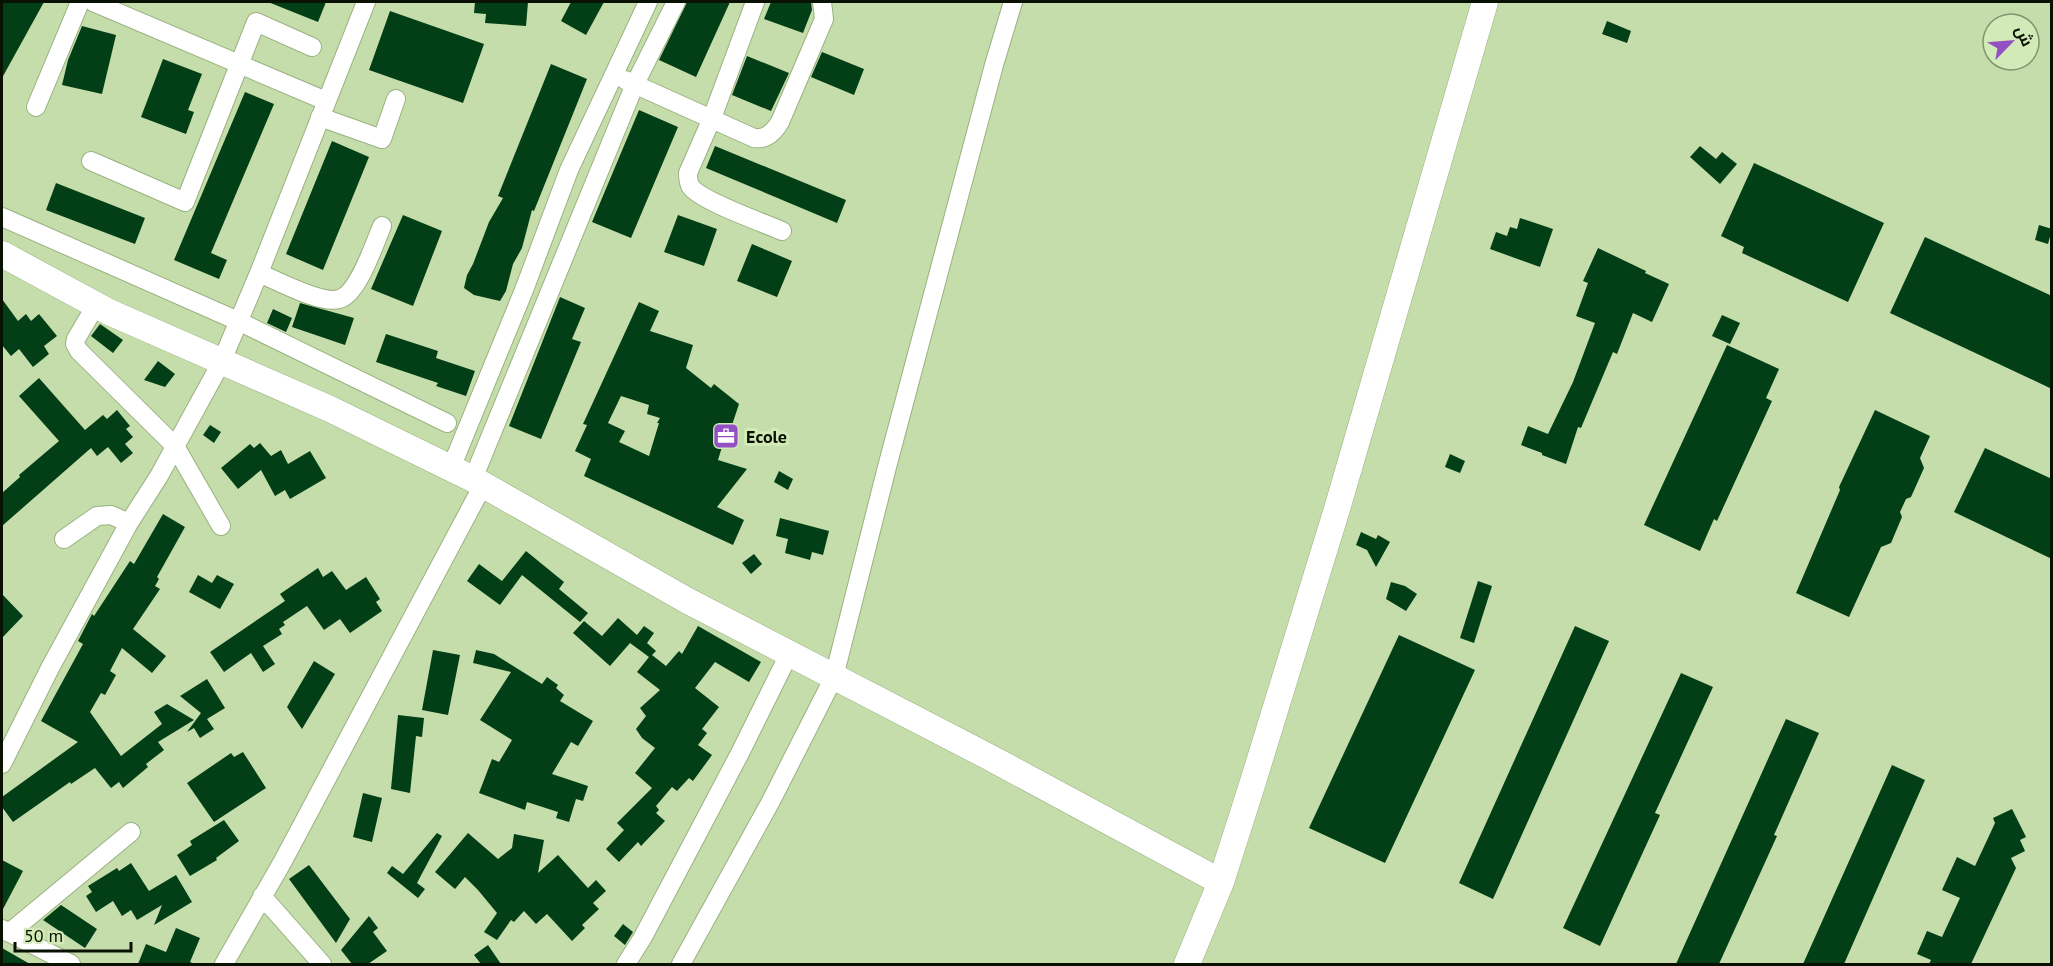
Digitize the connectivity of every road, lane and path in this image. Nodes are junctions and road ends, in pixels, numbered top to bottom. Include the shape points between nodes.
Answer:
1 (80, 2) edge
2 (93, 2) edge
3 (366, 2) edge
4 (648, 2) edge
5 (675, 2) edge
6 (755, 2) edge
7 (822, 2) edge
8 (1013, 2) edge
9 (1485, 2) edge
10 (312, 47) dead end
11 (239, 64) junction
12 (612, 76) junction
13 (635, 84) junction
14 (396, 99) dead end
15 (36, 107) dead end
16 (323, 109) junction
17 (711, 118) junction
18 (91, 161) dead end
19 (2, 217) edge
20 (382, 226) dead end
21 (782, 231) dead end
22 (2, 254) edge
23 (259, 273) junction
24 (96, 305) junction
25 (238, 321) junction
26 (221, 363) junction
27 (447, 423) dead end
28 (175, 446) junction
29 (469, 477) junction
30 (129, 524) junction
31 (221, 526) dead end
32 (64, 539) dead end
33 (789, 654) junction
34 (834, 677) junction
35 (2, 764) edge
36 (131, 832) dead end
37 (1221, 882) junction
38 (262, 896) junction
39 (5, 931) edge
40 (71, 964) edge
41 (224, 964) edge
42 (322, 964) edge
43 (626, 964) edge
44 (681, 964) edge
45 (1187, 964) edge

1 - 15 street
2 - 11 street
3 - 16 street
4 - 12 street
5 - 13 street
6 - 17 street
7 - 17 street via 824,19 774,130 763,138 754,138
8 - 34 street
9 - 37 street via 1337,509
10 - 11 street via 256,22
11 - 16 street
11 - 18 street via 185,202
12 - 13 street
12 - 29 street via 569,170 524,290
13 - 17 street
13 - 29 street
14 - 16 street via 382,139
16 - 23 street
17 - 21 street via 688,173 690,186 709,200
19 - 25 street
20 - 23 street via 357,280 342,298 329,300
22 - 24 street
23 - 25 street
24 - 26 street
24 - 28 street via 75,344
25 - 26 street
25 - 27 street
26 - 28 street
26 - 29 street
28 - 30 street
28 - 31 street
29 - 33 street via 688,602
29 - 38 street via 283,861
30 - 32 street via 111,515 97,516
30 - 35 street
33 - 34 street
33 - 43 street
34 - 37 street
34 - 44 street
36 - 39 street
37 - 45 street
38 - 41 street
38 - 42 street
39 - 40 street

